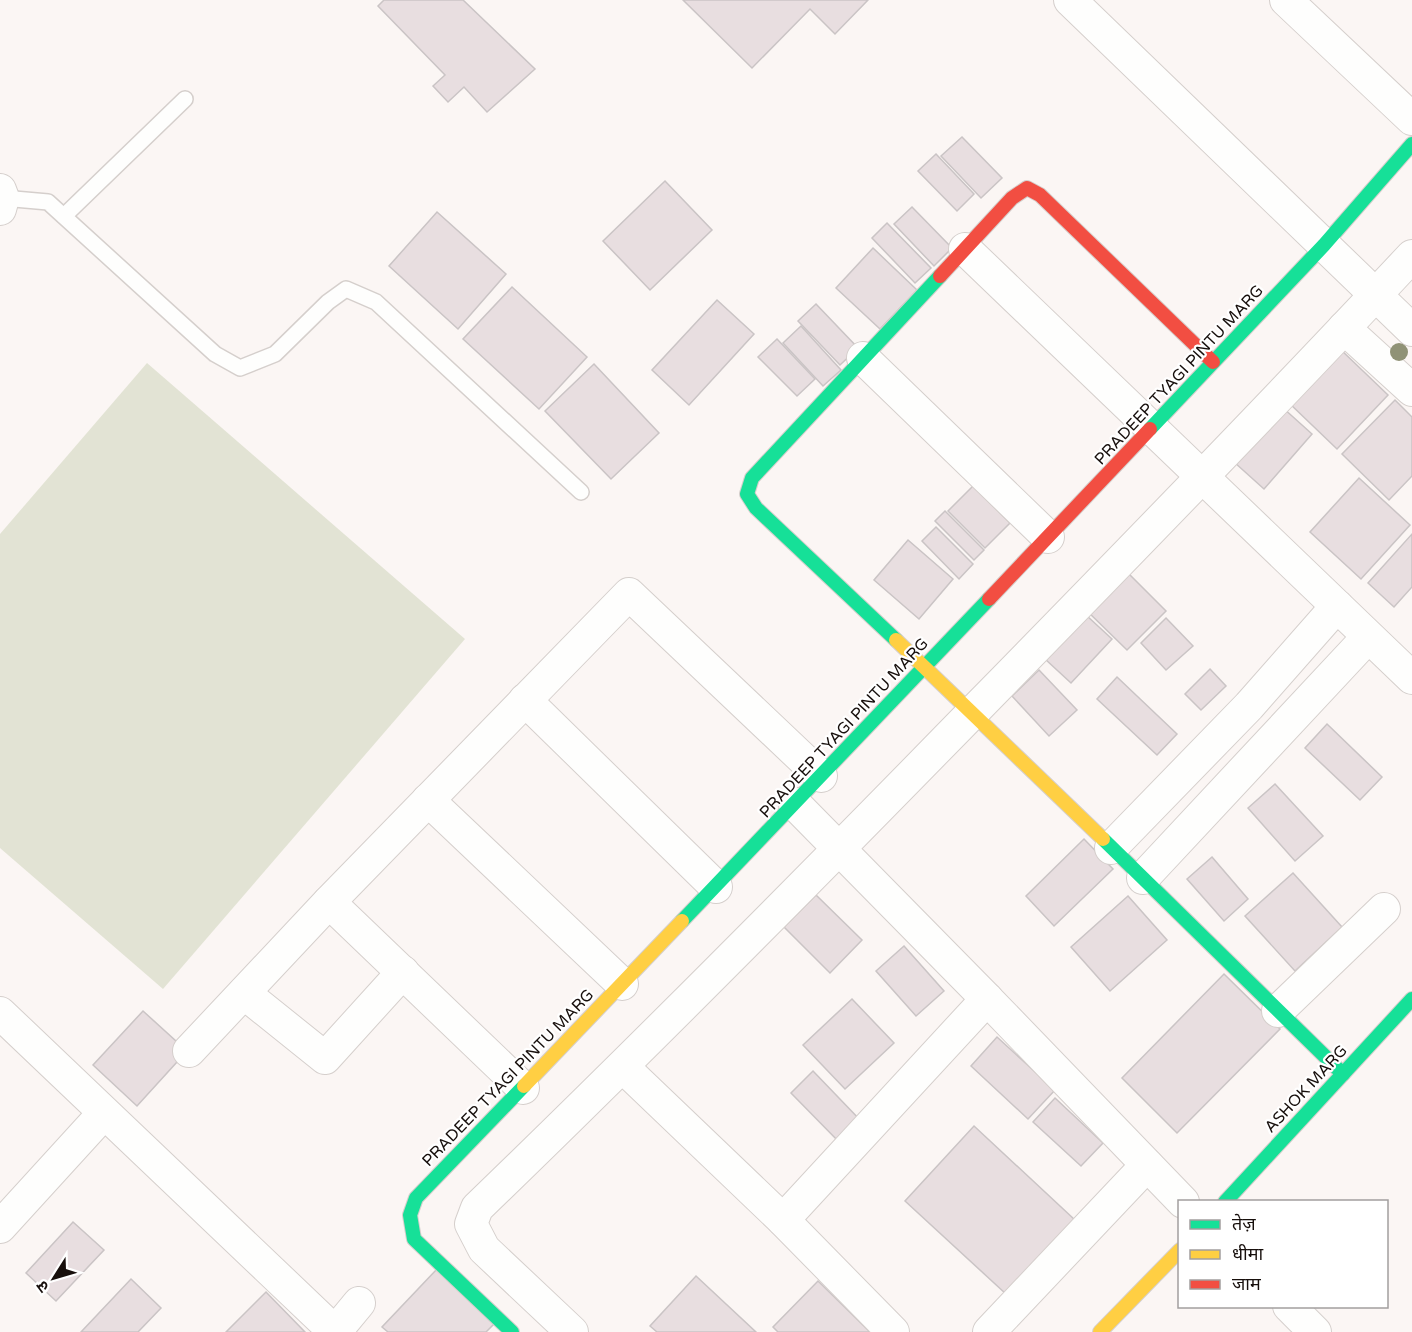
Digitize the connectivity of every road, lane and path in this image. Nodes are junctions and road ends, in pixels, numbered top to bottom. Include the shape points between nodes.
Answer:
1 (1070, 0) edge
2 (1286, 0) edge
3 (185, 99) dead end
4 (1412, 119) edge
5 (1412, 144) edge
6 (1, 199) edge
7 (64, 216) junction
8 (1324, 245) junction
9 (965, 249) junction
10 (1412, 256) edge
11 (1375, 296) junction
12 (1344, 328) junction
13 (1412, 330) edge
14 (863, 358) junction
15 (1213, 362) junction
16 (1412, 390) edge
17 (1151, 428) junction
18 (1202, 477) junction
19 (581, 492) dead end
20 (1048, 537) junction
21 (1337, 606) junction
22 (1368, 637) junction
23 (925, 666) junction
24 (1412, 678) edge
25 (525, 700) junction
26 (973, 712) junction
27 (821, 776) junction
28 (428, 800) junction
29 (795, 804) junction
30 (1111, 848) junction
31 (839, 849) junction
32 (1143, 878) junction
33 (716, 887) junction
34 (329, 902) junction
35 (1384, 909) dead end
36 (403, 972) junction
37 (622, 984) junction
38 (244, 993) junction
39 (987, 999) junction
40 (1412, 999) edge
41 (1278, 1011) junction
42 (0, 1013) edge
43 (189, 1051) dead end
44 (623, 1067) junction
45 (1343, 1074) junction
46 (523, 1088) junction
47 (104, 1113) junction
48 (1147, 1165) junction
49 (1181, 1200) edge
50 (1227, 1200) edge
51 (783, 1220) junction
52 (0, 1227) edge
53 (1178, 1251) edge
54 (359, 1304) dead end
55 (1291, 1308) edge
56 (335, 1332) edge
57 (512, 1332) edge
58 (572, 1332) edge
59 (893, 1332) edge
60 (989, 1332) edge
61 (1100, 1332) edge
62 (1315, 1332) edge

1 - 8 street
2 - 4 street
3 - 7 lane
5 - 8 street, PRADEEP TYAGI PINTU MARG
6 - 7 lane via 48,202
7 - 19 lane via 215,354 240,368 275,354 346,289 376,302
8 - 11 street
8 - 15 street, PRADEEP TYAGI PINTU MARG
9 - 14 street
9 - 15 street via 1012,198 1027,188 1040,195
9 - 17 street
10 - 11 street
11 - 12 street
11 - 13 street
12 - 16 street
12 - 18 street
14 - 20 street
14 - 23 street via 752,478 747,494 756,508
15 - 17 street, PRADEEP TYAGI PINTU MARG
17 - 18 street
17 - 20 street, PRADEEP TYAGI PINTU MARG
18 - 21 street
18 - 26 street
20 - 23 street, PRADEEP TYAGI PINTU MARG
21 - 22 street
21 - 30 street via 1250,706
22 - 24 street
22 - 32 street
23 - 26 street
23 - 27 street, PRADEEP TYAGI PINTU MARG
25 - 27 street via 629,594
25 - 28 street
25 - 33 street
26 - 30 street
26 - 31 street
27 - 29 street, PRADEEP TYAGI PINTU MARG
28 - 34 street
28 - 37 street
29 - 31 street
29 - 33 street, PRADEEP TYAGI PINTU MARG
30 - 32 street
31 - 39 street
31 - 44 street
32 - 41 street
33 - 37 street, PRADEEP TYAGI PINTU MARG
34 - 36 street
34 - 38 street
35 - 41 street
36 - 38 street via 325,1058
36 - 46 street
37 - 46 street, PRADEEP TYAGI PINTU MARG
38 - 43 street
39 - 48 street
39 - 51 street
40 - 45 street, ASHOK MARG
41 - 45 street
42 - 47 street
44 - 51 street
44 - 58 street via 477,1208 471,1224 483,1249
45 - 50 street, ASHOK MARG
46 - 57 street, PRADEEP TYAGI PINTU MARG via 416,1198 410,1215 414,1239
47 - 52 street
47 - 56 street
48 - 49 street
48 - 60 street
51 - 59 street
53 - 61 street
54 - 56 street
55 - 62 street

